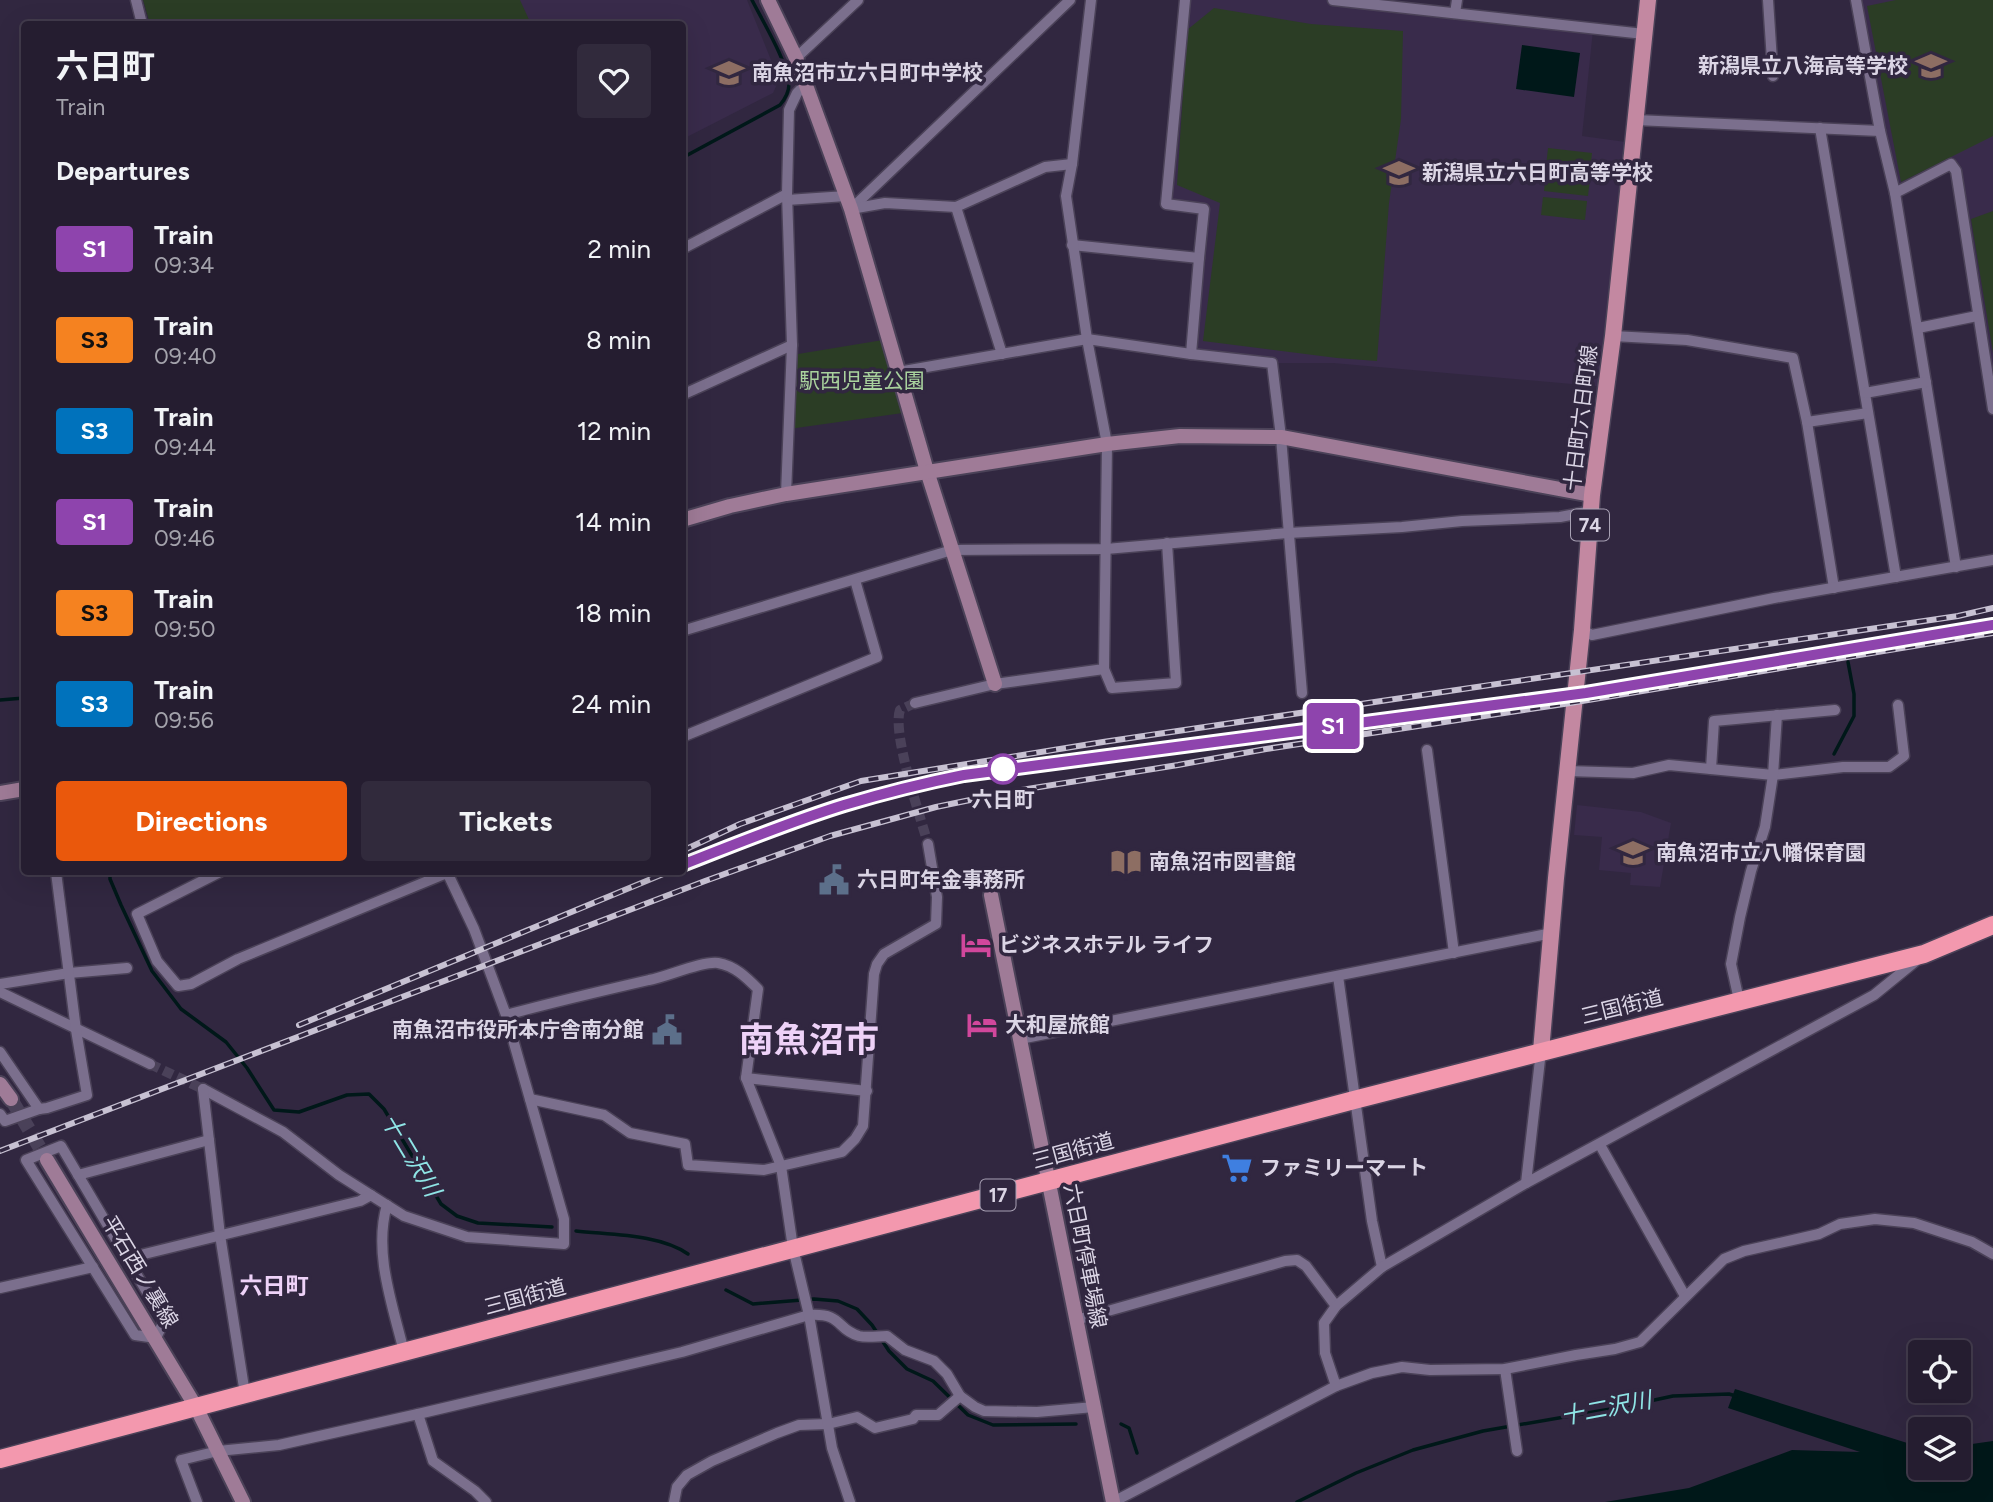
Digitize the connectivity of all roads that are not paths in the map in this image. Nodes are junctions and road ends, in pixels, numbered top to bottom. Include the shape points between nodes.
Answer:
1 (136, 0) edge
2 (768, 0) edge
3 (858, 0) edge
4 (1070, 0) edge
5 (1091, 0) edge
6 (1185, 0) edge
7 (1333, 0) edge
8 (1457, 0) edge
9 (1647, 0) edge
10 (1768, 0) edge
11 (1857, 0) edge
12 (1455, 13) junction
13 (141, 21) edge
14 (1644, 34) junction
15 (796, 58) junction
16 (1773, 76) dead end
17 (806, 84) junction
18 (1636, 120) junction
19 (1820, 128) junction
20 (1880, 131) junction
21 (1072, 164) junction
22 (1895, 193) junction
23 (787, 197) junction
24 (849, 203) junction
25 (956, 206) junction
26 (1072, 245) junction
27 (686, 247) edge
28 (1199, 258) junction
29 (1977, 316) junction
30 (1918, 328) junction
31 (1613, 336) junction
32 (1087, 339) junction
33 (792, 345) junction
34 (1002, 354) junction
35 (1191, 354) junction
36 (898, 372) junction
37 (1926, 382) junction
38 (686, 393) edge
39 (1865, 393) junction
40 (1993, 410) edge
41 (1868, 413) junction
42 (1807, 422) junction
43 (1281, 437) junction
44 (1107, 444) junction
45 (927, 471) junction
46 (786, 494) junction
47 (1592, 503) junction
48 (686, 519) edge
49 (1288, 533) junction
50 (1167, 544) junction
51 (1106, 549) junction
52 (952, 550) junction
53 (1993, 560) edge
54 (1956, 567) junction
55 (1896, 577) junction
56 (855, 580) junction
57 (1834, 588) junction
58 (686, 630) edge
59 (1582, 630) junction
60 (1104, 669) junction
61 (995, 684) junction
62 (1302, 693) dead end
63 (915, 703) dead end
64 (1898, 705) dead end
65 (1835, 710) dead end
66 (1777, 716) junction
67 (686, 735) edge
68 (1427, 750) dead end
69 (1711, 769) junction
70 (1567, 771) junction
71 (1773, 775) junction
72 (21, 790) edge
73 (0, 793) edge
74 (928, 844) tunnel mouth
75 (56, 875) edge
76 (213, 875) edge
77 (440, 875) edge
78 (448, 875) edge
79 (991, 895) dead end
80 (1993, 925) edge
81 (1552, 933) junction
82 (1454, 953) junction
83 (1924, 954) junction
84 (127, 968) dead end
85 (69, 974) junction
86 (1338, 976) junction
87 (0, 984) edge
88 (0, 992) edge
89 (1739, 1000) junction
90 (506, 1015) junction
91 (76, 1030) junction
92 (1020, 1039) junction
93 (1541, 1051) junction
94 (0, 1052) edge
95 (150, 1064) tunnel mouth
96 (746, 1078) junction
97 (0, 1084) edge
98 (867, 1091) junction
99 (11, 1099) tunnel mouth
100 (530, 1099) junction
101 (1354, 1100) junction
102 (39, 1108) junction
103 (0, 1114) edge
104 (209, 1140) junction
105 (1600, 1145) junction
106 (47, 1160) tunnel mouth
107 (781, 1166) junction
108 (78, 1175) junction
109 (1048, 1182) junction
110 (1527, 1183) junction
111 (371, 1195) junction
112 (387, 1205) junction
113 (220, 1235) junction
114 (793, 1248) junction
115 (1993, 1254) edge
116 (128, 1258) junction
117 (93, 1267) junction
118 (1382, 1267) junction
119 (0, 1288) edge
120 (1685, 1296) junction
121 (1336, 1306) junction
122 (808, 1311) junction
123 (1076, 1320) junction
124 (156, 1338) junction
125 (404, 1352) junction
126 (1505, 1369) junction
127 (1336, 1386) junction
128 (245, 1394) junction
129 (960, 1396) junction
130 (196, 1407) junction
131 (1094, 1407) junction
132 (418, 1414) junction
133 (828, 1424) junction
134 (218, 1451) junction
135 (1517, 1451) dead end
136 (0, 1459) edge
137 (197, 1502) edge
138 (243, 1502) edge
139 (486, 1502) edge
140 (674, 1502) edge
141 (850, 1502) edge
142 (1113, 1502) edge

1 - 13 street
2 - 15 street
3 - 15 street
4 - 24 street
5 - 21 street
6 - 28 street via 1166,204 1203,209
7 - 12 street
8 - 12 street
9 - 14 main road, 十日町六日町線 / 74
10 - 16 street
11 - 20 street
12 - 14 street
14 - 18 main road, 十日町六日町線 / 74
15 - 17 street
17 - 23 street via 789,110
17 - 24 street
18 - 19 street
18 - 31 main road, 十日町六日町線 / 74
19 - 20 street
19 - 39 street
20 - 22 street
21 - 25 street via 1045,167
21 - 26 street via 1066,196
22 - 29 street via 1951,164 1956,171
22 - 30 street
23 - 24 street
23 - 27 street
23 - 33 street
24 - 25 street
24 - 36 street
25 - 34 street
26 - 28 street
26 - 32 street
28 - 35 street
29 - 30 street
29 - 40 street
30 - 37 street
31 - 42 street via 1687,340 1793,358
31 - 47 main road, 十日町六日町線 / 74
32 - 34 street
32 - 35 street
32 - 44 street
33 - 38 street
33 - 46 street
34 - 36 street
35 - 43 street via 1272,363
36 - 45 street
37 - 39 street
37 - 54 street
39 - 41 street
41 - 42 street
41 - 55 street
42 - 57 street
43 - 44 street via 1180,436
43 - 47 street
43 - 49 street
44 - 45 street
44 - 51 street
45 - 46 street
45 - 52 street
46 - 48 street
47 - 49 street via 1560,517
47 - 59 main road, 十日町六日町線 / 74
49 - 50 street
49 - 62 street
50 - 51 street
50 - 60 street via 1176,683 1112,688
51 - 52 street
51 - 60 street
52 - 56 street
52 - 61 street
53 - 54 street
54 - 55 street
55 - 57 street
56 - 58 street
56 - 67 street via 877,657
57 - 59 street via 1592,635
59 - 70 main road, 十日町六日町線 / 74
60 - 61 street
61 - 63 street
64 - 71 street via 1904,756 1889,767
65 - 66 street
66 - 69 street via 1714,721
66 - 71 street
68 - 82 street
69 - 70 street via 1669,765 1633,773
69 - 71 street
70 - 81 main road, 十日町六日町線 / 74
71 - 89 street via 1731,964
72 - 73 street
74 - 98 street via 937,897 936,924 884,954 877,964
75 - 85 street
76 - 77 street via 137,914 157,961 178,986
78 - 90 street
79 - 92 street, 六日町停車場線
80 - 83 highway, 三国街道 / 17
81 - 82 street
81 - 93 main road, 十日町六日町線 / 74
82 - 86 street
83 - 89 highway, 三国街道 / 17
83 - 105 street via 1874,995
84 - 85 street
85 - 87 street
85 - 91 street
86 - 92 street
86 - 101 street
88 - 91 street
89 - 93 highway, 三国街道 / 17
90 - 96 street via 716,963 740,971 758,989
90 - 100 street
91 - 95 street
91 - 102 street via 87,1095
92 - 109 street, 六日町停車場線
93 - 101 highway, 三国街道 / 17
93 - 110 street
94 - 102 street
96 - 98 street
96 - 107 street
97 - 99 street
98 - 107 street via 863,1126 842,1152
100 - 107 street via 604,1115 630,1133 685,1144 688,1165 764,1170
100 - 112 street via 564,1219 564,1244 467,1237 404,1216
101 - 109 highway, 三国街道 / 17
101 - 118 street
102 - 103 street via 5,1121
104 - 108 street
104 - 111 street via 204,1089 283,1132
104 - 113 street
105 - 110 street
105 - 120 street
106 - 124 street, 平石西ノ裏線
107 - 114 street
108 - 116 street
108 - 117 street via 61,1146 26,1160
109 - 114 highway, 三国街道 / 17
109 - 123 street, 六日町停車場線
110 - 118 street
111 - 112 street
111 - 113 street
112 - 125 street via 382,1221 384,1268
113 - 116 street
113 - 128 street
114 - 122 street
114 - 125 highway, 三国街道 / 17
115 - 120 street via 1914,1223 1875,1219 1840,1224 1819,1234 1724,1259
116 - 124 street via 164,1321
117 - 119 street
117 - 124 street via 135,1335
118 - 121 street
120 - 126 street via 1640,1342
121 - 123 street via 1297,1260
121 - 127 street via 1324,1323 1325,1353
122 - 129 street via 835,1318 861,1337 887,1336 905,1350 934,1361
122 - 132 street via 682,1352
122 - 133 street
123 - 131 street, 六日町停車場線
124 - 130 street, 平石西ノ裏線
125 - 128 highway, 三国街道 / 17
126 - 127 street via 1402,1367
126 - 135 street
127 - 142 street
128 - 130 highway, 三国街道 / 17
129 - 131 street via 984,1411
129 - 133 street via 938,1415 916,1415 875,1429 858,1417
130 - 134 street, 平石西ノ裏線
130 - 136 highway, 三国街道 / 17
131 - 142 street, 六日町停車場線
132 - 134 street via 279,1445
132 - 139 street via 433,1461
133 - 140 street via 799,1426 712,1461 687,1475 677,1487
133 - 141 street
134 - 137 street via 181,1460
134 - 138 street, 平石西ノ裏線

